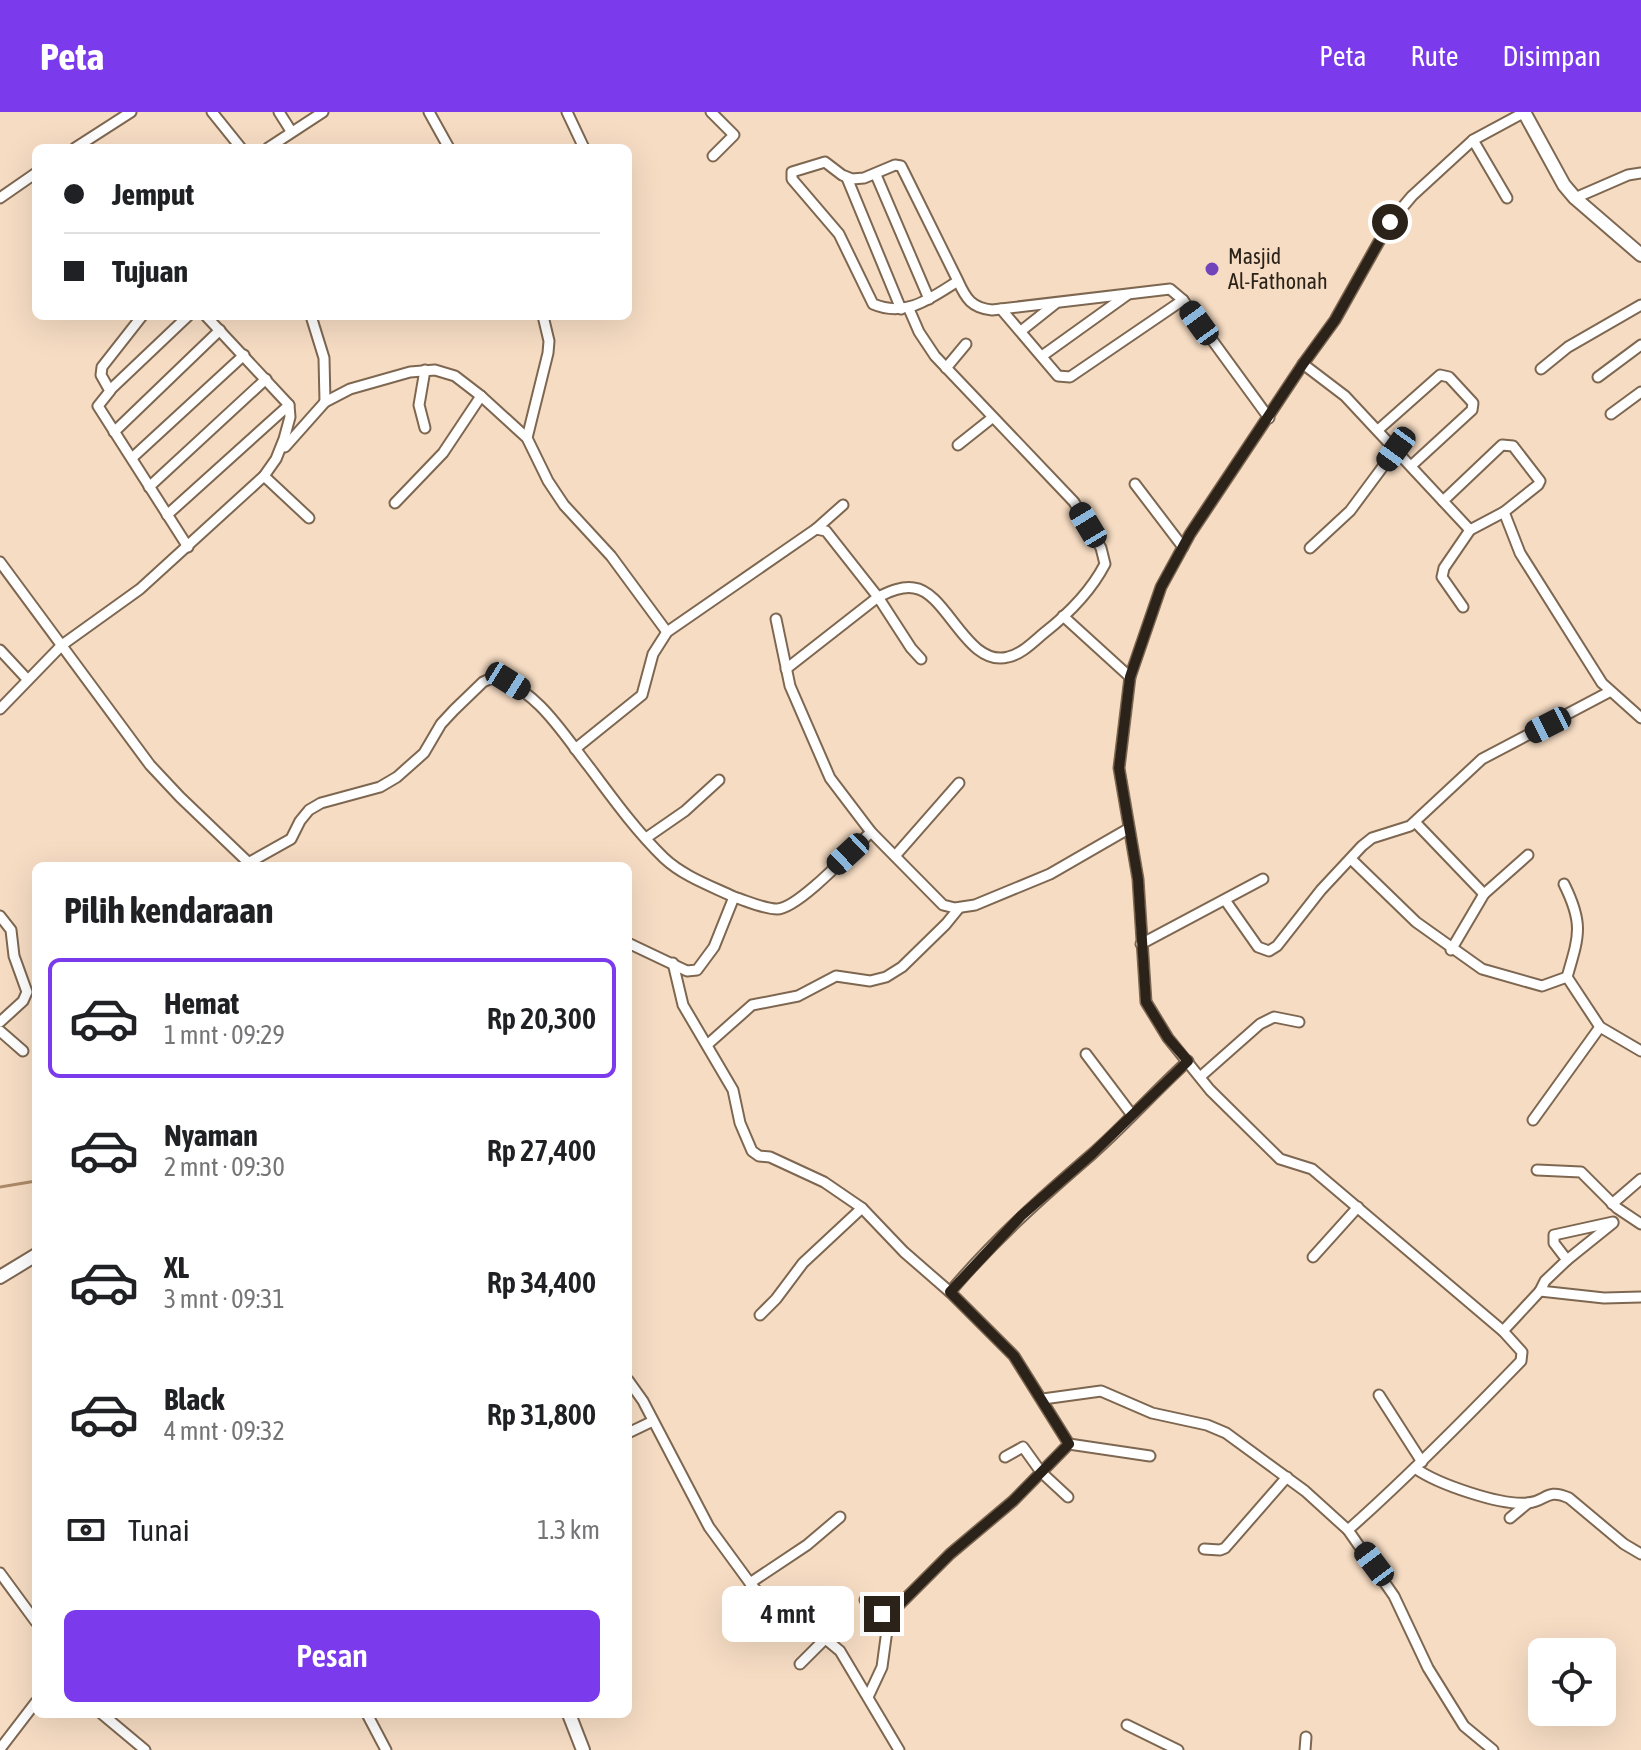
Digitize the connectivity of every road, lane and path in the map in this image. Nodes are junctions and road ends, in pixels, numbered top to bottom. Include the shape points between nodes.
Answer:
1 (131, 112) edge
2 (212, 112) edge
3 (279, 112) edge
4 (323, 112) edge
5 (429, 112) edge
6 (567, 112) edge
7 (711, 112) edge
8 (1524, 112) edge
9 (291, 131) junction
10 (1473, 140) junction
11 (81, 144) edge
12 (238, 144) edge
13 (273, 144) edge
14 (447, 144) edge
15 (582, 144) edge
16 (713, 156) dead end
17 (1641, 173) edge
18 (876, 175) junction
19 (32, 176) edge
20 (847, 178) junction
21 (0, 198) edge
22 (1507, 198) dead end
23 (1575, 198) junction
24 (1641, 255) edge
25 (958, 281) junction
26 (1130, 293) junction
27 (929, 299) junction
28 (1183, 300) junction
29 (1058, 302) junction
30 (1641, 305) edge
31 (905, 309) junction
32 (1001, 309) junction
33 (139, 320) edge
34 (184, 320) edge
35 (210, 320) edge
36 (312, 320) edge
37 (544, 320) edge
38 (220, 330) junction
39 (1021, 331) junction
40 (966, 344) dead end
41 (1641, 345) edge
42 (244, 355) junction
43 (1042, 356) junction
44 (1303, 364) junction
45 (946, 368) junction
46 (1541, 369) dead end
47 (425, 370) junction
48 (1598, 377) dead end
49 (266, 379) junction
50 (110, 390) junction
51 (1641, 392) edge
52 (481, 396) junction
53 (325, 402) junction
54 (289, 405) junction
55 (1611, 414) dead end
56 (992, 418) junction
57 (1269, 418) junction
58 (425, 428) dead end
59 (1378, 430) junction
60 (114, 432) junction
61 (527, 438) junction
62 (958, 445) dead end
63 (1396, 449) junction
64 (132, 458) junction
65 (276, 459) junction
66 (1411, 466) junction
67 (264, 476) junction
68 (1135, 484) dead end
69 (149, 487) junction
70 (1443, 501) junction
71 (395, 503) dead end
72 (843, 505) dead end
73 (1504, 512) junction
74 (167, 515) junction
75 (309, 518) dead end
76 (816, 529) junction
77 (1470, 530) junction
78 (188, 547) junction
79 (1183, 547) junction
80 (1310, 548) dead end
81 (0, 562) edge
82 (878, 597) junction
83 (1463, 607) dead end
84 (1063, 616) junction
85 (776, 619) dead end
86 (667, 632) junction
87 (62, 645) junction
88 (0, 650) edge
89 (921, 659) dead end
90 (786, 669) junction
91 (1130, 677) junction
92 (27, 679) junction
93 (1609, 692) junction
94 (0, 709) edge
95 (1641, 718) edge
96 (575, 749) junction
97 (719, 780) dead end
98 (959, 783) dead end
99 (1415, 822) junction
100 (1128, 829) junction
101 (871, 832) junction
102 (646, 838) junction
103 (1528, 855) dead end
104 (895, 856) junction
105 (1351, 859) junction
106 (249, 862) edge
107 (254, 862) edge
108 (1263, 879) dead end
109 (1564, 884) dead end
110 (1484, 894) junction
111 (734, 897) junction
112 (1225, 900) junction
113 (959, 908) junction
114 (0, 916) edge
115 (1141, 944) junction
116 (632, 945) edge
117 (1451, 950) junction
118 (673, 963) junction
119 (1567, 977) junction
120 (0, 1022) edge
121 (1299, 1022) dead end
122 (1600, 1027) junction
123 (0, 1031) edge
124 (707, 1045) junction
125 (23, 1051) dead end
126 (1641, 1051) edge
127 (1086, 1054) dead end
128 (1188, 1061) junction
129 (1200, 1077) junction
130 (1132, 1115) junction
131 (1533, 1120) dead end
132 (1537, 1170) dead end
133 (1641, 1179) edge
134 (1612, 1204) junction
135 (1358, 1207) junction
136 (862, 1208) junction
137 (1625, 1213) junction
138 (1613, 1222) junction
139 (1641, 1224) edge
140 (32, 1257) edge
141 (1313, 1257) dead end
142 (1567, 1260) junction
143 (0, 1277) edge
144 (1540, 1291) junction
145 (950, 1292) junction
146 (1641, 1297) edge
147 (760, 1315) dead end
148 (1503, 1331) junction
149 (632, 1387) edge
150 (1379, 1395) dead end
151 (1043, 1399) junction
152 (653, 1421) junction
153 (632, 1431) edge
154 (1069, 1444) junction
155 (1150, 1456) dead end
156 (1005, 1457) dead end
157 (1418, 1465) junction
158 (1041, 1472) junction
159 (1287, 1477) junction
160 (1068, 1497) dead end
161 (1528, 1503) junction
162 (840, 1517) dead end
163 (1510, 1518) dead end
164 (1348, 1530) junction
165 (1204, 1549) dead end
166 (1641, 1554) edge
167 (0, 1573) edge
168 (750, 1583) junction
169 (865, 1600) dead end
170 (835, 1606) dead end
171 (889, 1615) junction
172 (32, 1617) edge
173 (816, 1631) junction
174 (825, 1639) junction
175 (800, 1664) dead end
176 (868, 1697) junction
177 (32, 1707) edge
178 (107, 1718) edge
179 (369, 1718) edge
180 (571, 1718) edge
181 (1127, 1725) dead end
182 (1306, 1737) dead end
183 (0, 1749) edge
184 (145, 1750) edge
185 (386, 1750) edge
186 (583, 1750) edge
187 (899, 1750) edge
188 (1178, 1750) edge
189 (1305, 1750) edge
190 (1493, 1750) edge

1 - 11 street
2 - 12 street
3 - 9 street
4 - 9 street
5 - 14 street
6 - 15 street
7 - 16 street via 734,135
8 - 10 street
8 - 23 street
9 - 13 street
10 - 22 street
10 - 44 street via 1390,222 1344,307
17 - 23 street
18 - 20 street
18 - 25 street via 901,166
18 - 27 street
19 - 21 street
20 - 31 street
20 - 31 street via 825,162 791,173 839,234 870,300
23 - 24 street
25 - 27 street
25 - 32 street via 973,306
26 - 28 street via 1170,289
26 - 29 street
26 - 43 street
27 - 31 street
28 - 43 street via 1070,377 1058,376
28 - 57 street
29 - 32 street
29 - 39 street
30 - 46 street
31 - 45 street
32 - 39 street
33 - 50 street via 100,369
34 - 50 street
35 - 38 street
36 - 53 street via 324,358
37 - 61 street via 548,353
38 - 42 street
38 - 60 street
39 - 43 street
40 - 45 street
41 - 48 street
42 - 49 street
42 - 64 street
44 - 57 street
44 - 59 street
45 - 56 street
47 - 52 street via 448,372
47 - 53 street via 367,383
47 - 58 street via 419,405
49 - 54 street
49 - 69 street
50 - 60 street via 98,406
51 - 55 street
52 - 61 street
52 - 71 street via 443,453
53 - 65 street
54 - 65 street
54 - 74 street
56 - 62 street
56 - 84 street via 1074,502 1101,548 1105,564 1099,576
57 - 79 street
59 - 63 street
59 - 66 street via 1440,375 1449,377 1473,403 1472,410
60 - 64 street
61 - 86 street via 564,505 611,556
63 - 66 street
63 - 80 street via 1350,511
64 - 69 street
65 - 67 street
66 - 70 street
67 - 75 street
67 - 78 street
68 - 79 street
69 - 74 street
70 - 73 street via 1507,444 1540,481
70 - 77 street
72 - 76 street
73 - 77 street
73 - 93 street via 1520,553
74 - 78 street
76 - 82 street via 826,531
76 - 86 street
77 - 83 street via 1442,574
78 - 87 street
79 - 91 street via 1161,587
81 - 87 street
82 - 84 street via 903,588 922,590 978,651 993,659 1019,653
82 - 89 street
82 - 90 street
84 - 91 street
85 - 90 street
86 - 96 street via 653,654 642,695
87 - 92 street
87 - 106 street via 165,782
88 - 92 street
90 - 101 street via 830,778
91 - 100 street via 1119,768
92 - 94 street
93 - 95 street
93 - 99 street via 1482,759
96 - 102 street
96 - 107 street via 523,690 494,677 448,717 424,753 397,777 309,810 291,839
97 - 102 street
98 - 104 street
99 - 105 street via 1372,838
99 - 110 street
100 - 113 street via 1050,874
100 - 115 street via 1138,879
101 - 104 street
101 - 111 street via 788,907 776,909
102 - 111 street via 675,867
103 - 110 street
104 - 113 street via 943,905
105 - 112 street via 1269,951 1258,947
105 - 117 street
108 - 112 street
109 - 119 street via 1579,930
110 - 117 street
111 - 118 street via 714,947 697,970
112 - 115 street
113 - 124 street via 886,977 870,981 836,976 798,996 752,1005
114 - 120 street via 11,930 27,992
115 - 128 street via 1146,1002
116 - 118 street
117 - 119 street via 1487,971 1534,985 1549,986
118 - 124 street via 683,1005
119 - 122 street
121 - 129 street via 1274,1017 1260,1024
122 - 126 street
122 - 131 street
123 - 125 street
124 - 136 street via 733,1090 754,1152 824,1182
127 - 130 street
128 - 129 street
128 - 130 street
129 - 135 street via 1280,1159 1312,1169
130 - 145 street via 1021,1216
132 - 134 street via 1581,1172
133 - 134 street
134 - 137 street
135 - 141 street
135 - 148 street
136 - 145 street
136 - 147 street via 803,1263
137 - 138 street
137 - 139 street
138 - 142 street
138 - 142 street via 1554,1235
140 - 143 street
142 - 144 street
144 - 146 street
144 - 148 street
145 - 151 street via 1014,1356
148 - 157 street via 1522,1352 1521,1361
149 - 152 street
150 - 157 street
151 - 154 street
151 - 159 street via 1101,1391 1152,1413 1226,1433
152 - 153 street
152 - 168 street via 709,1527
154 - 155 street
154 - 158 street
156 - 158 street via 1023,1447
157 - 161 street via 1447,1486
157 - 164 street
158 - 160 street
158 - 171 street
159 - 164 street
159 - 165 street via 1225,1548
161 - 163 street
161 - 166 street via 1548,1494 1569,1498
162 - 168 street
164 - 190 street via 1394,1596 1428,1668 1464,1726
167 - 172 street
168 - 173 street via 777,1615
169 - 171 street
170 - 173 street
171 - 176 street via 882,1667
173 - 174 street
174 - 175 street
174 - 176 street via 840,1651
176 - 187 street
177 - 183 street
178 - 184 street
179 - 185 street
180 - 186 street
181 - 188 street
182 - 189 street

